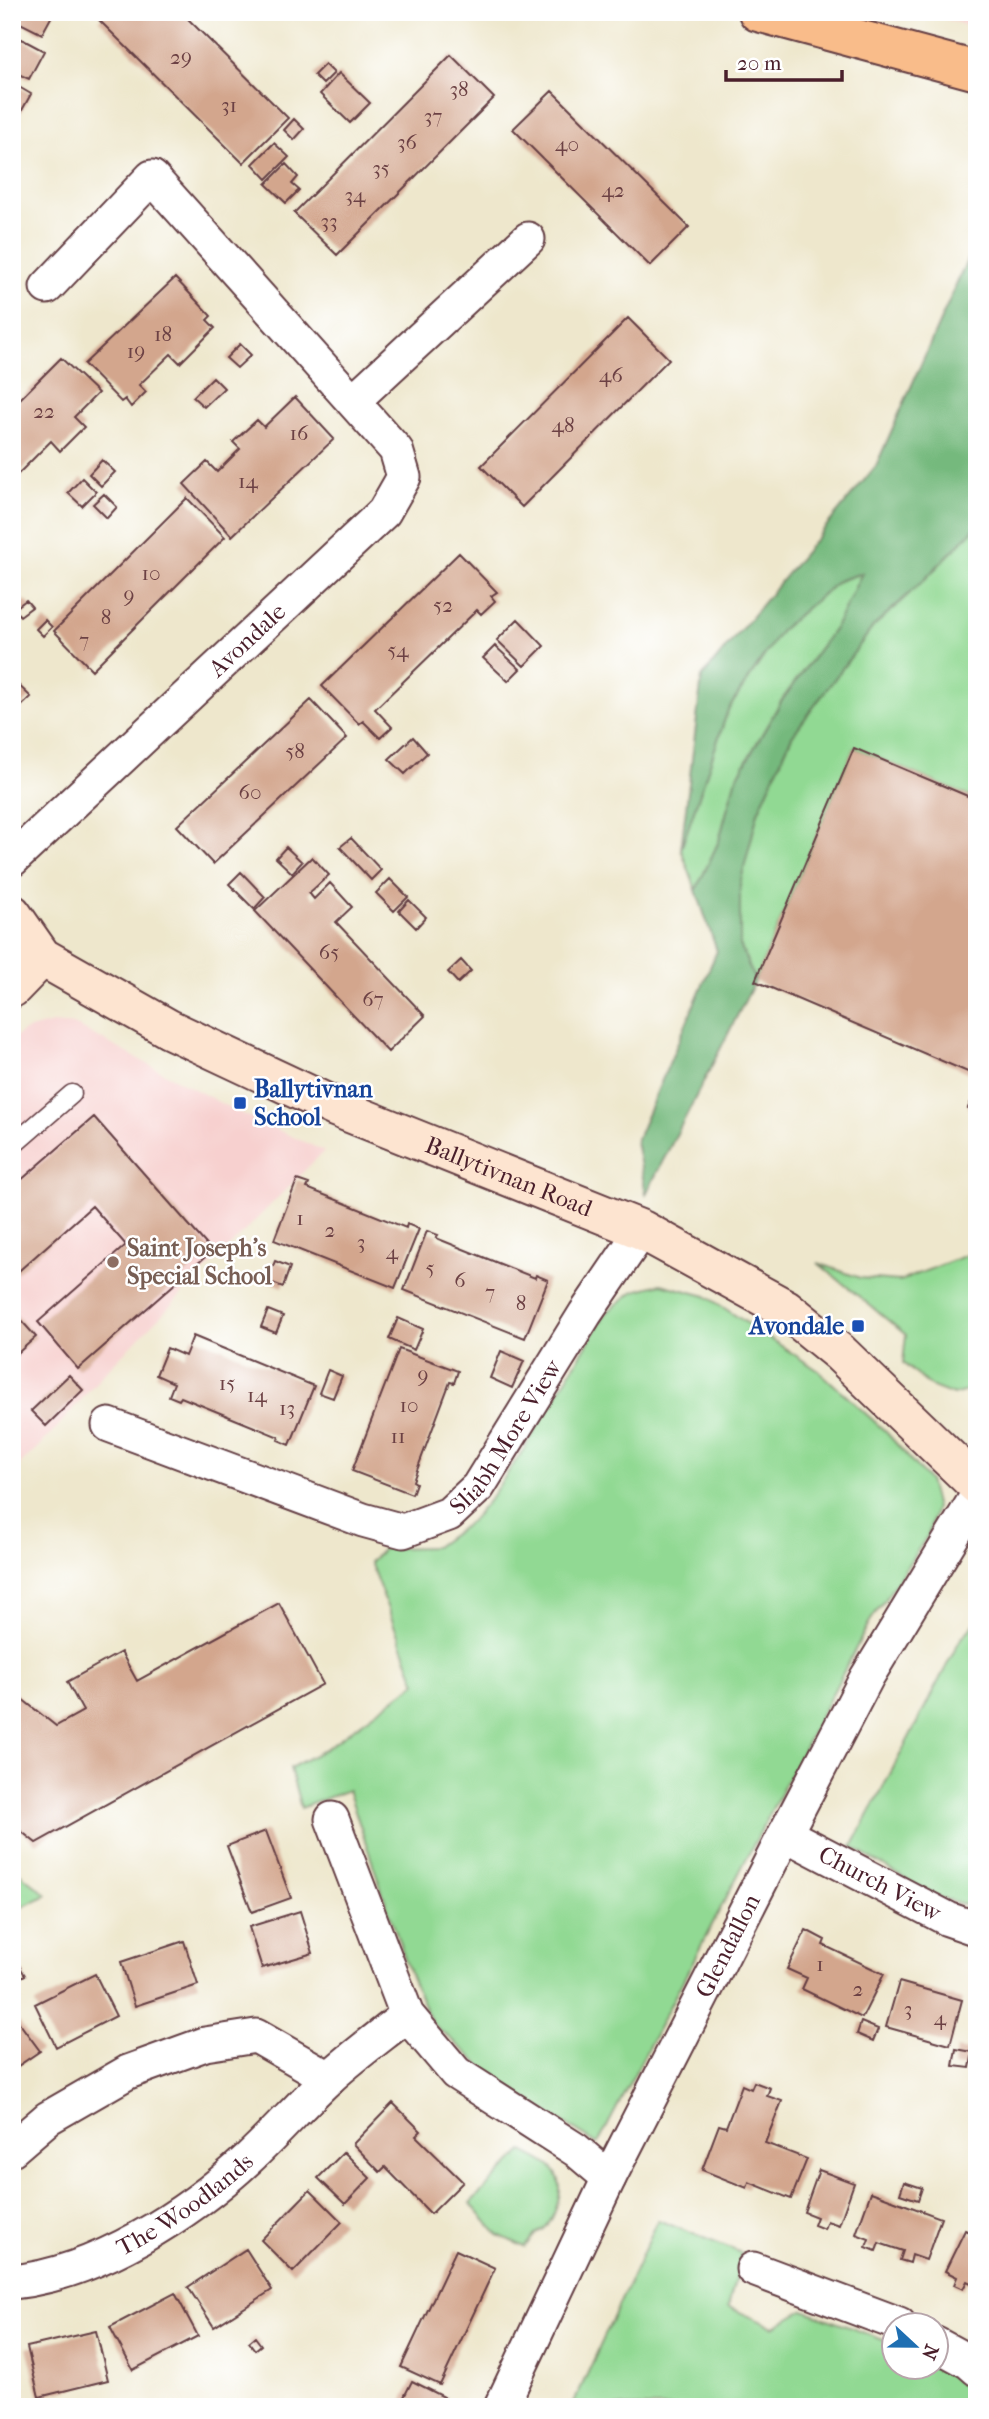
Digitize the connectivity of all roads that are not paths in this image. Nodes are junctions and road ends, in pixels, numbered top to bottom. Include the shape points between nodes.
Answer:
1 (763, 13) edge
2 (977, 71) edge
3 (528, 239) dead end
4 (47, 287) dead end
5 (353, 401) junction
6 (12, 860) edge
7 (12, 914) edge
8 (42, 957) junction
9 (12, 988) edge
10 (72, 1094) dead end
11 (12, 1146) edge
12 (642, 1230) junction
13 (109, 1425) dead end
14 (977, 1485) edge
15 (977, 1496) edge
16 (332, 1819) dead end
17 (785, 1835) junction
18 (977, 1929) edge
19 (407, 2015) junction
20 (329, 2078) junction
21 (12, 2148) edge
22 (609, 2178) junction
23 (753, 2269) dead end
24 (12, 2282) edge
25 (880, 2318) edge
26 (950, 2352) edge
27 (977, 2369) edge
28 (501, 2407) edge

1 - 2 highway
3 - 5 street
4 - 5 street, Avondale via 152,177
5 - 6 street, Avondale via 396,450 404,477 384,512
7 - 8 street, Ballytivnan Road
8 - 9 street
8 - 12 street, Ballytivnan Road via 169,1029 335,1107
10 - 11 lane
12 - 13 street, Sliabh More View via 478,1486 449,1514 403,1531
12 - 14 street, Ballytivnan Road via 786,1309 840,1353
15 - 17 street, Glendallon via 867,1678
16 - 19 street
17 - 18 street, Church View via 948,1919
17 - 22 street, Glendallon
19 - 20 street, The Woodlands
19 - 22 street via 456,2073 576,2150
20 - 21 street via 256,2036 205,2043 128,2072 48,2118
20 - 24 street, The Woodlands via 248,2160 176,2218 94,2261 34,2280
22 - 28 street, Glendallon
23 - 25 street
26 - 27 street

